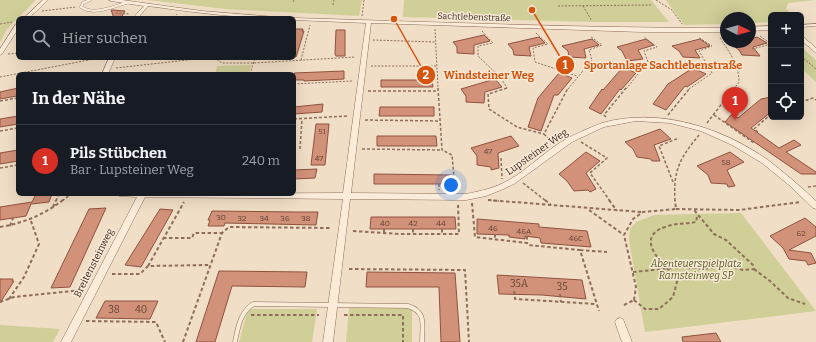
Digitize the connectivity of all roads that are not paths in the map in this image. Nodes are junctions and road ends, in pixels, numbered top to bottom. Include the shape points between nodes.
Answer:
1 (46, 0) edge
2 (90, 0) edge
3 (111, 0) edge
4 (129, 2) junction
5 (147, 5) junction
6 (28, 16) edge
7 (136, 16) edge
8 (248, 16) edge
9 (296, 19) edge
10 (369, 21) junction
11 (816, 25) edge
12 (804, 26) edge
13 (768, 28) edge
14 (16, 29) edge
15 (756, 29) edge
16 (720, 30) edge
17 (804, 40) edge
18 (816, 50) edge
19 (3, 53) edge
20 (111, 60) edge
21 (106, 72) edge
22 (141, 196) edge
23 (296, 196) edge
24 (347, 196) junction
25 (816, 206) edge
26 (333, 304) junction
27 (620, 322) dead end
28 (66, 342) edge
29 (235, 342) edge
30 (328, 342) edge
31 (422, 342) edge
32 (627, 342) edge

1 - 6 street
2 - 4 lane via 82,6 83,10
3 - 4 street
4 - 5 street
5 - 7 street
5 - 8 street
9 - 10 street, Sachtlebenstraße
10 - 16 street, Sachtlebenstraße
10 - 24 street
11 - 12 street
13 - 15 street
14 - 19 street
17 - 18 street
20 - 21 street
22 - 28 street, Breitensteinweg
23 - 24 street, Lupsteiner Weg
24 - 25 street, Lupsteiner Weg via 466,197 484,194 511,183 569,140 588,130 620,121 644,119 691,126 740,145 785,176
24 - 26 street
26 - 29 lane via 253,304 243,313
26 - 30 street
26 - 31 lane via 408,306 418,310 422,317
27 - 32 street

